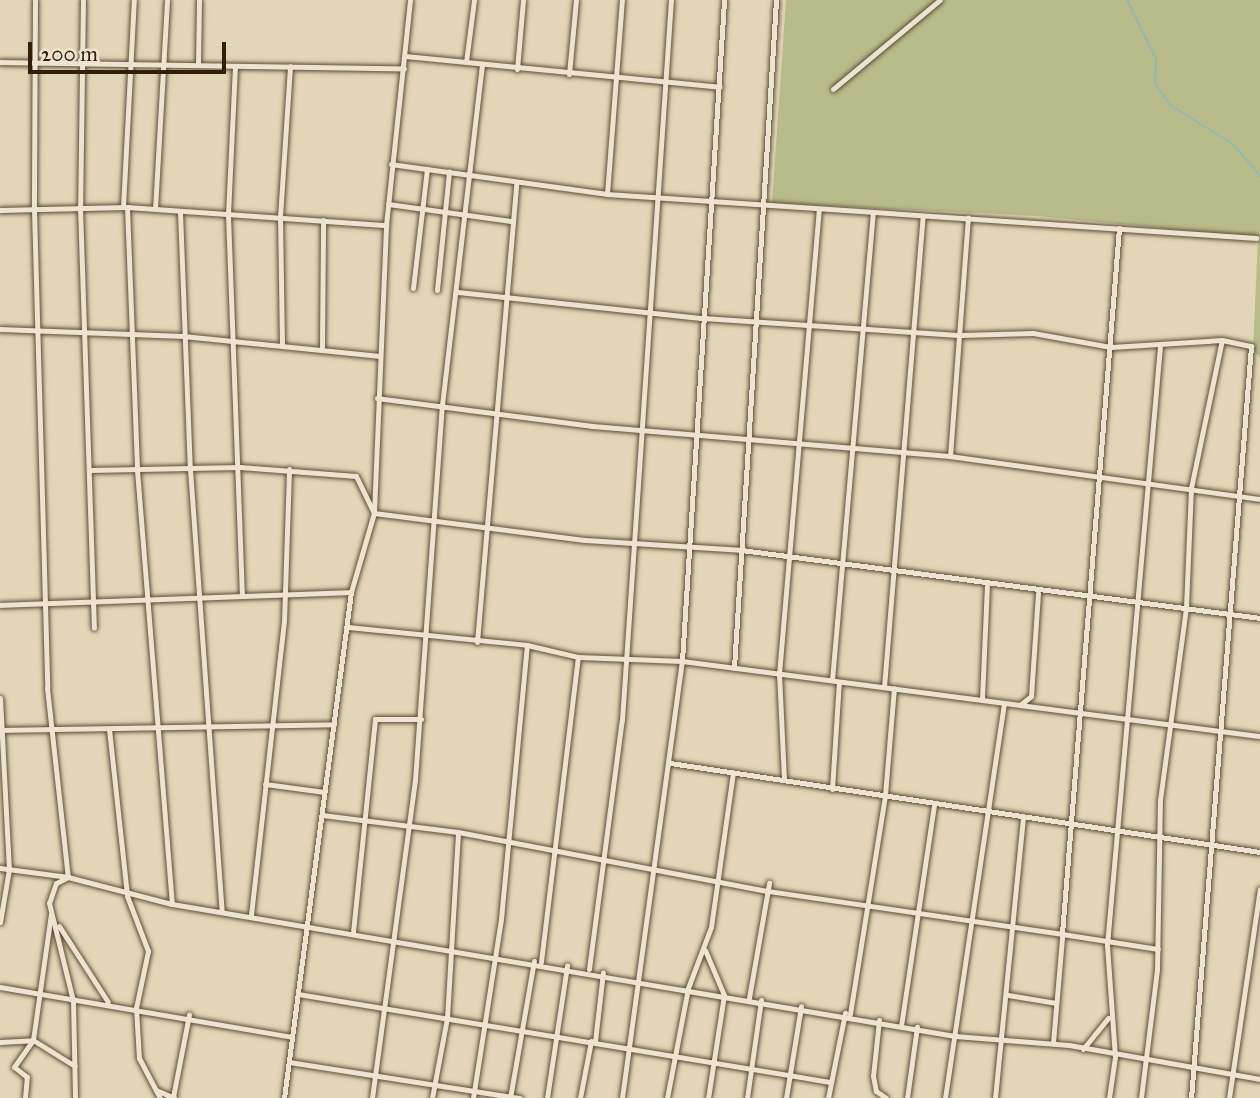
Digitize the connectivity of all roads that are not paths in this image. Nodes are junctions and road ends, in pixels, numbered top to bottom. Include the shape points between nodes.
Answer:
1 (35, 0) edge
2 (83, 0) edge
3 (134, 0) edge
4 (167, 0) edge
5 (199, 0) edge
6 (410, 0) edge
7 (474, 0) edge
8 (523, 0) edge
9 (576, 0) edge
10 (622, 0) edge
11 (671, 0) edge
12 (724, 0) edge
13 (776, 0) edge
14 (940, 0) edge
15 (405, 56) junction
16 (0, 62) edge
17 (466, 62) junction
18 (34, 63) junction
19 (81, 64) junction
20 (129, 64) junction
21 (482, 64) junction
22 (165, 65) junction
23 (198, 65) junction
24 (235, 66) junction
25 (290, 66) junction
26 (404, 68) junction
27 (517, 69) junction
28 (569, 74) junction
29 (615, 78) junction
30 (666, 82) junction
31 (719, 87) junction
32 (833, 89) dead end
33 (391, 164) junction
34 (427, 169) junction
35 (449, 173) junction
36 (471, 176) junction
37 (516, 183) junction
38 (607, 194) junction
39 (656, 198) junction
40 (710, 200) junction
41 (388, 204) junction
42 (764, 206) junction
43 (125, 207) junction
44 (80, 208) junction
45 (422, 208) junction
46 (155, 209) junction
47 (0, 210) edge
48 (34, 210) junction
49 (445, 211) junction
50 (819, 211) junction
51 (180, 212) junction
52 (228, 215) junction
53 (466, 215) junction
54 (873, 215) junction
55 (280, 217) junction
56 (923, 217) junction
57 (968, 218) junction
58 (323, 220) junction
59 (511, 221) junction
60 (386, 225) junction
61 (1119, 228) junction
62 (1257, 238) dead end
63 (413, 288) dead end
64 (437, 290) dead end
65 (458, 292) junction
66 (504, 295) junction
67 (651, 310) junction
68 (703, 318) junction
69 (759, 321) junction
70 (812, 324) junction
71 (863, 327) junction
72 (0, 328) edge
73 (914, 330) junction
74 (37, 332) junction
75 (961, 335) junction
76 (183, 336) junction
77 (86, 337) junction
78 (128, 338) junction
79 (233, 340) junction
80 (1222, 340) junction
81 (282, 344) junction
82 (322, 347) junction
83 (1111, 347) junction
84 (1160, 347) junction
85 (380, 356) junction
86 (377, 398) junction
87 (442, 405) junction
88 (494, 410) junction
89 (640, 425) junction
90 (695, 431) junction
91 (750, 436) junction
92 (800, 441) junction
93 (853, 446) junction
94 (904, 452) junction
95 (950, 456) junction
96 (240, 467) junction
97 (289, 468) junction
98 (190, 469) junction
99 (90, 470) junction
100 (137, 470) junction
101 (1098, 476) junction
102 (1146, 484) junction
103 (1191, 488) junction
104 (1243, 497) junction
105 (1260, 499) edge
106 (374, 513) junction
107 (438, 519) junction
108 (487, 527) junction
109 (633, 541) junction
110 (688, 545) junction
111 (741, 550) junction
112 (793, 557) junction
113 (843, 564) junction
114 (892, 569) junction
115 (987, 586) junction
116 (285, 592) junction
117 (351, 592) junction
118 (1038, 593) junction
119 (242, 594) junction
120 (198, 595) junction
121 (145, 597) junction
122 (95, 598) junction
123 (1085, 598) junction
124 (44, 603) junction
125 (1136, 604) junction
126 (0, 605) edge
127 (1186, 607) junction
128 (1233, 614) junction
129 (1260, 618) edge
130 (348, 627) junction
131 (94, 628) dead end
132 (429, 636) junction
133 (477, 642) junction
134 (527, 645) junction
135 (626, 654) junction
136 (578, 657) junction
137 (682, 661) junction
138 (734, 668) junction
139 (779, 674) junction
140 (835, 681) junction
141 (884, 687) junction
142 (894, 688) junction
143 (0, 698) edge
144 (982, 699) junction
145 (1004, 705) junction
146 (1020, 705) junction
147 (1077, 711) junction
148 (1127, 717) junction
149 (421, 719) junction
150 (1171, 721) junction
151 (334, 724) junction
152 (207, 726) junction
153 (271, 726) junction
154 (109, 729) junction
155 (154, 729) junction
156 (1, 730) edge
157 (56, 730) junction
158 (1224, 731) junction
159 (1260, 736) edge
160 (670, 763) junction
161 (733, 773) junction
162 (784, 779) junction
163 (265, 785) junction
164 (832, 789) junction
165 (324, 792) junction
166 (885, 795) junction
167 (934, 805) junction
168 (322, 815) junction
169 (990, 815) junction
170 (1023, 817) junction
171 (364, 821) junction
172 (1070, 825) junction
173 (409, 826) junction
174 (1118, 831) junction
175 (458, 832) junction
176 (1160, 835) junction
177 (507, 841) junction
178 (1214, 845) junction
179 (555, 851) junction
180 (1260, 852) edge
181 (604, 856) junction
182 (0, 868) edge
183 (9, 869) junction
184 (68, 877) junction
185 (719, 880) junction
186 (769, 883) dead end
187 (1260, 889) edge
188 (768, 891) junction
189 (127, 896) junction
190 (868, 902) junction
191 (172, 904) junction
192 (222, 911) junction
193 (918, 911) junction
194 (51, 914) junction
195 (251, 915) junction
196 (974, 921) junction
197 (0, 922) edge
198 (57, 924) junction
199 (1013, 925) junction
200 (307, 926) junction
201 (353, 932) junction
202 (1062, 935) junction
203 (396, 938) junction
204 (1107, 945) junction
205 (453, 947) junction
206 (1158, 948) junction
207 (705, 950) junction
208 (496, 954) junction
209 (538, 961) junction
210 (1252, 962) junction
211 (1260, 964) edge
212 (568, 966) junction
213 (589, 969) junction
214 (603, 972) junction
215 (643, 978) junction
216 (0, 987) edge
217 (688, 988) junction
218 (298, 994) junction
219 (38, 995) junction
220 (1008, 995) junction
221 (724, 996) junction
222 (749, 998) junction
223 (761, 1000) junction
224 (73, 1001) junction
225 (108, 1003) junction
226 (1056, 1003) junction
227 (801, 1006) junction
228 (385, 1007) junction
229 (136, 1008) junction
230 (848, 1013) junction
231 (189, 1015) junction
232 (447, 1018) junction
233 (1108, 1018) junction
234 (879, 1020) junction
235 (484, 1024) junction
236 (901, 1026) junction
237 (917, 1027) junction
238 (521, 1031) junction
239 (556, 1034) junction
240 (955, 1036) junction
241 (292, 1037) junction
242 (33, 1040) junction
243 (593, 1041) junction
244 (0, 1042) edge
245 (1003, 1043) junction
246 (1053, 1043) junction
247 (632, 1045) junction
248 (1083, 1049) junction
249 (1115, 1056) junction
250 (676, 1059) junction
251 (1147, 1059) junction
252 (289, 1062) junction
253 (75, 1066) junction
254 (714, 1066) junction
255 (1196, 1070) junction
256 (751, 1072) junction
257 (375, 1074) junction
258 (1233, 1075) junction
259 (790, 1077) junction
260 (1260, 1079) edge
261 (830, 1082) junction
262 (435, 1084) junction
263 (474, 1089) junction
264 (156, 1090) junction
265 (174, 1097) edge
266 (510, 1097) edge
267 (25, 1098) edge
268 (75, 1098) edge
269 (160, 1098) edge
270 (284, 1098) edge
271 (372, 1098) edge
272 (432, 1098) edge
273 (473, 1098) edge
274 (520, 1098) edge
275 (547, 1098) edge
276 (580, 1098) edge
277 (622, 1098) edge
278 (667, 1098) edge
279 (708, 1098) edge
280 (747, 1098) edge
281 (786, 1098) edge
282 (828, 1098) edge
283 (886, 1098) edge
284 (907, 1098) edge
285 (945, 1098) edge
286 (995, 1098) edge
287 (1109, 1098) edge
288 (1141, 1098) edge
289 (1191, 1098) edge
290 (1229, 1098) edge

1 - 18 street
2 - 19 street
3 - 20 street
4 - 22 street
5 - 23 street
6 - 15 street
7 - 17 street
8 - 27 street
9 - 28 street
10 - 29 street
11 - 30 street
12 - 31 street
13 - 42 street
14 - 32 street
15 - 17 street
15 - 26 street
16 - 18 street
17 - 21 street
18 - 19 street
18 - 48 street
19 - 20 street
19 - 44 street
20 - 22 street
20 - 43 street
21 - 27 street
21 - 36 street
22 - 23 street
22 - 46 street
23 - 24 street
24 - 25 street
24 - 52 street
25 - 26 street
25 - 55 street
26 - 33 street
27 - 28 street
28 - 29 street
29 - 30 street
29 - 38 street
30 - 31 street
30 - 39 street
31 - 40 street
33 - 34 street
33 - 41 street
34 - 35 street
34 - 45 street
35 - 36 street
35 - 49 street
36 - 37 street
36 - 53 street
37 - 38 street
37 - 59 street
38 - 39 street
39 - 40 street
39 - 67 street
40 - 42 street
40 - 68 street
41 - 45 street
41 - 60 street
42 - 50 street
42 - 69 street
43 - 44 street
43 - 46 street
43 - 78 street
44 - 48 street
44 - 77 street
45 - 49 street
45 - 63 street
46 - 51 street
47 - 48 street
48 - 74 street
49 - 53 street
49 - 64 street
50 - 54 street
50 - 70 street
51 - 52 street
51 - 76 street
52 - 55 street
52 - 79 street
53 - 59 street
53 - 65 street
54 - 56 street
54 - 71 street
55 - 58 street
55 - 81 street
56 - 57 street
56 - 73 street
57 - 61 street
57 - 75 street
58 - 60 street
58 - 82 street
59 - 66 street
60 - 85 street
61 - 62 street
61 - 83 street
65 - 66 street
65 - 87 street
66 - 67 street
66 - 88 street
67 - 68 street
67 - 89 street
68 - 69 street
68 - 90 street
69 - 70 street
69 - 91 street
70 - 71 street
70 - 92 street
71 - 73 street
71 - 93 street
72 - 74 street
73 - 75 street
73 - 94 street
74 - 77 street
74 - 124 street
75 - 83 street via 1033,334
75 - 95 street
76 - 78 street
76 - 79 street
76 - 98 street
77 - 78 street
77 - 99 street
78 - 100 street
79 - 81 street
79 - 96 street
80 - 84 street
80 - 103 street
80 - 104 street via 1251,346
81 - 82 street
82 - 85 street
83 - 84 street
83 - 101 street
84 - 102 street
85 - 86 street
86 - 87 street
86 - 106 street
87 - 88 street
87 - 107 street
88 - 89 street via 592,425
88 - 108 street
89 - 90 street
89 - 109 street
90 - 91 street
90 - 110 street
91 - 92 street
91 - 111 street
92 - 93 street
92 - 112 street
93 - 94 street
93 - 113 street
94 - 95 street
94 - 114 street
95 - 101 street
96 - 97 street
96 - 98 street
96 - 119 street
97 - 106 street via 356,476
97 - 116 street
98 - 100 street
98 - 120 street
99 - 100 street
99 - 122 street
100 - 121 street
101 - 102 street
101 - 123 street
102 - 103 street
102 - 125 street
103 - 104 street
103 - 127 street
104 - 105 street
104 - 128 street
106 - 107 street
106 - 117 street
107 - 108 street
107 - 132 street
108 - 109 street
108 - 133 street
109 - 110 street
109 - 135 street
110 - 111 street
110 - 137 street
111 - 112 street
111 - 138 street
112 - 113 street
112 - 139 street
113 - 114 street
113 - 140 street
114 - 115 street
114 - 141 street
115 - 118 street
115 - 144 street
116 - 117 street
116 - 119 street
116 - 153 street
117 - 130 street
118 - 123 street
118 - 146 street via 1031,696
119 - 120 street
120 - 121 street
120 - 152 street
121 - 122 street
121 - 155 street
122 - 124 street
122 - 131 street
123 - 125 street
123 - 147 street
124 - 126 street
124 - 157 street via 47,688
125 - 127 street
125 - 148 street
127 - 128 street
127 - 150 street
128 - 129 street
128 - 158 street
130 - 132 street
130 - 151 street
132 - 133 street
132 - 149 street
133 - 134 street
134 - 136 street
134 - 177 street
135 - 136 street
135 - 137 street
135 - 181 street
136 - 179 street
137 - 138 street
137 - 160 street
138 - 139 street
139 - 140 street
139 - 162 street
140 - 141 street
140 - 164 street
141 - 142 street
142 - 144 street
142 - 166 street
143 - 156 street
144 - 145 street
145 - 146 street
145 - 169 street
146 - 147 street
147 - 148 street
147 - 172 street
148 - 150 street
148 - 174 street
149 - 171 street via 375,719
149 - 173 street
150 - 158 street
150 - 176 street
151 - 153 street
151 - 165 street
152 - 153 street
152 - 155 street
152 - 192 street
153 - 163 street
154 - 155 street
154 - 157 street
154 - 189 street
155 - 191 street
156 - 157 street
156 - 183 street
157 - 184 street
158 - 159 street
158 - 178 street
160 - 161 street
160 - 215 street
161 - 162 street
161 - 185 street
162 - 164 street
163 - 165 street
163 - 195 street
164 - 166 street
165 - 168 street
166 - 167 street
166 - 190 street
167 - 169 street
167 - 193 street
168 - 171 street
168 - 200 street
169 - 170 street
169 - 196 street
170 - 172 street
170 - 199 street
171 - 173 street
171 - 201 street
172 - 174 street
172 - 202 street
173 - 175 street
173 - 203 street
174 - 176 street
174 - 204 street
175 - 177 street
175 - 205 street
176 - 178 street
176 - 206 street
177 - 179 street
177 - 208 street
178 - 180 street
178 - 255 street
179 - 181 street
179 - 209 street
181 - 185 street
181 - 213 street
182 - 183 street
183 - 184 street
183 - 197 street
184 - 189 street
184 - 194 street via 56,883
185 - 188 street
185 - 207 street
186 - 188 street
187 - 210 street
188 - 190 street
188 - 222 street
189 - 191 street
189 - 229 street via 148,951
190 - 193 street
190 - 230 street
191 - 192 street
192 - 195 street
193 - 196 street
193 - 236 street
194 - 198 street
194 - 219 street
195 - 200 street
196 - 199 street
196 - 240 street
198 - 224 street
198 - 225 street
199 - 202 street
199 - 220 street
200 - 201 street
200 - 218 street
201 - 203 street
202 - 204 street
202 - 226 street
203 - 205 street
203 - 228 street
204 - 206 street
204 - 233 street
205 - 208 street
205 - 232 street
206 - 251 street
207 - 217 street
207 - 221 street
208 - 209 street
208 - 235 street
209 - 212 street
209 - 238 street
210 - 211 street
210 - 258 street
212 - 213 street
212 - 239 street
213 - 214 street
214 - 215 street
214 - 243 street
215 - 217 street
215 - 247 street
216 - 219 street
217 - 221 street
217 - 250 street
218 - 228 street
218 - 241 street
219 - 224 street
219 - 242 street
220 - 226 street
220 - 245 street
221 - 222 street
221 - 254 street
222 - 223 street
223 - 227 street
223 - 256 street
224 - 225 street
224 - 253 street
225 - 229 street
226 - 246 street
227 - 230 street
227 - 259 street
228 - 232 street
228 - 257 street
229 - 231 street
229 - 264 street via 139,1058
230 - 234 street
230 - 261 street
231 - 241 street
231 - 265 street
232 - 235 street
232 - 262 street
233 - 248 street
233 - 249 street
234 - 236 street
234 - 283 street via 873,1076 876,1091
235 - 238 street
235 - 263 street
236 - 237 street
237 - 240 street
237 - 284 street
238 - 239 street
238 - 266 street
239 - 243 street
239 - 275 street
240 - 245 street
240 - 285 street
241 - 252 street
242 - 244 street
242 - 253 street
242 - 267 street via 14,1067 27,1077
243 - 247 street
243 - 276 street
245 - 246 street
245 - 286 street
246 - 248 street
247 - 250 street
247 - 277 street
248 - 249 street
249 - 251 street
249 - 287 street
250 - 254 street
250 - 278 street
251 - 255 street
251 - 288 street
252 - 257 street
252 - 270 street
253 - 268 street
254 - 256 street
254 - 279 street
255 - 258 street
255 - 289 street
256 - 259 street
256 - 280 street
257 - 262 street
257 - 271 street
258 - 260 street
258 - 290 street
259 - 261 street
259 - 281 street
261 - 282 street
262 - 263 street
262 - 272 street
263 - 266 street
263 - 273 street
264 - 265 street
264 - 269 street
266 - 274 street

